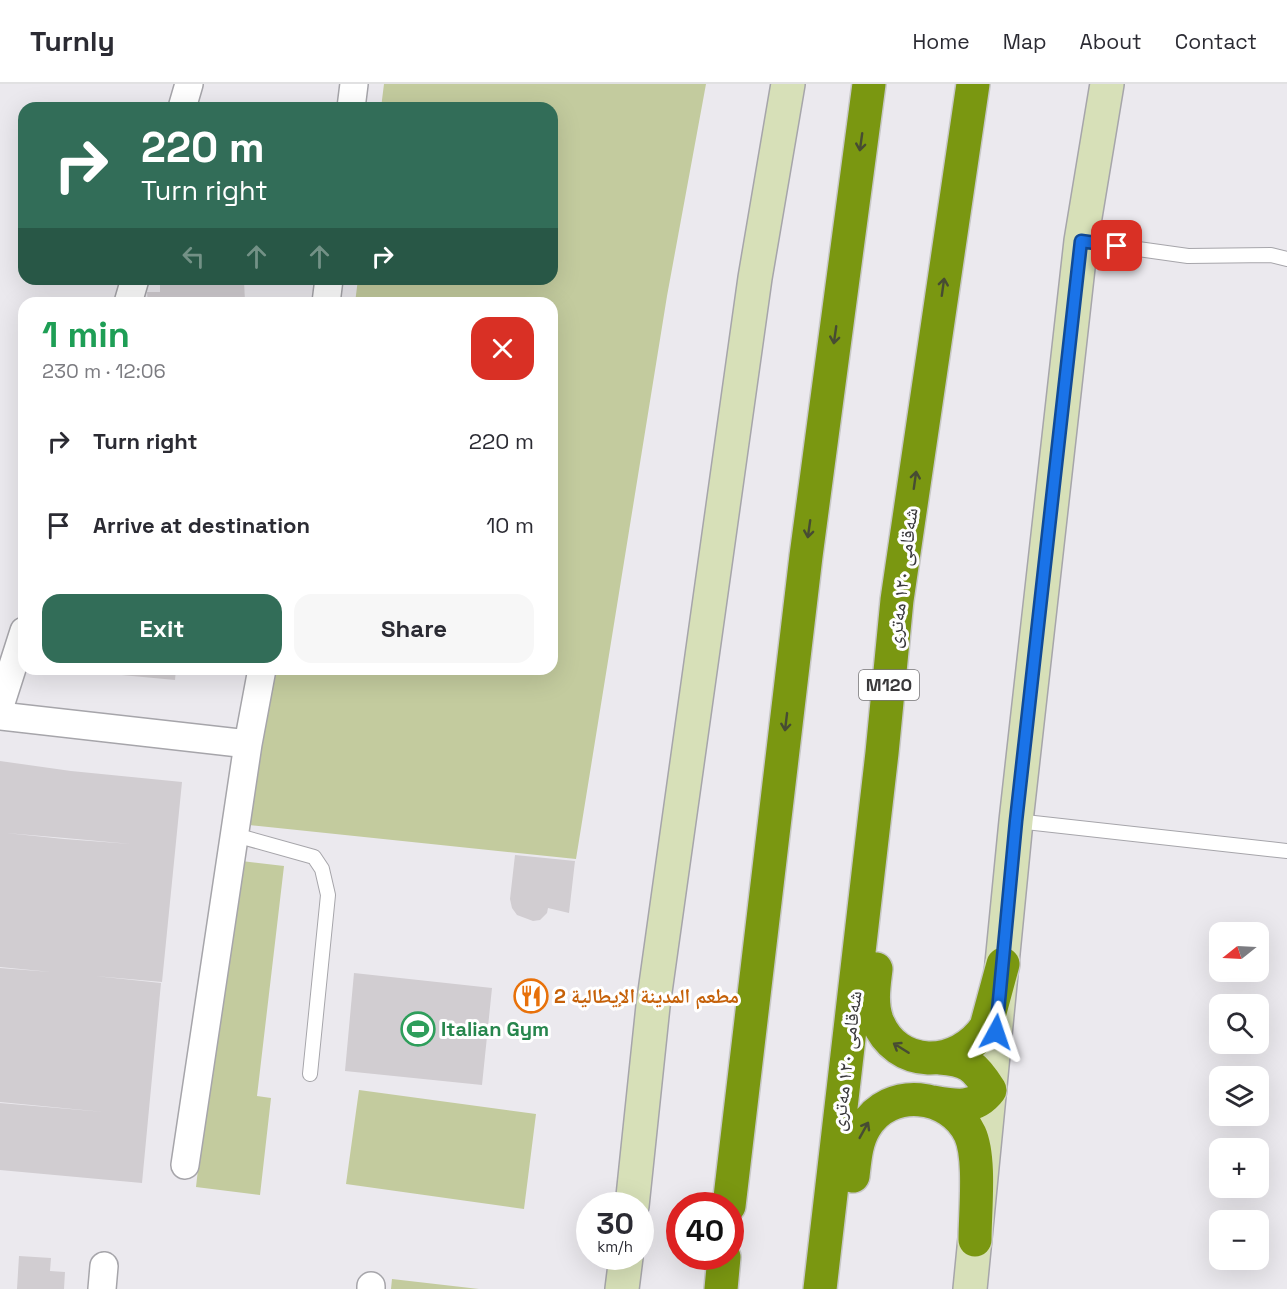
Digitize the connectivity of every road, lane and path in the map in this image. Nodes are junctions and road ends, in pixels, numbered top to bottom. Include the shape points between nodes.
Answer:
1 (189, 84) edge
2 (354, 84) edge
3 (788, 84) edge
4 (869, 84) edge
5 (973, 84) edge
6 (1107, 84) edge
7 (184, 102) edge
8 (352, 102) edge
9 (1081, 241) junction
10 (1287, 259) edge
11 (18, 650) edge
12 (261, 675) edge
13 (0, 706) edge
14 (0, 716) edge
15 (248, 744) junction
16 (882, 753) junction
17 (1016, 821) junction
18 (235, 835) junction
19 (1287, 851) edge
20 (1003, 964) junction
21 (940, 1058) junction
22 (310, 1074) dead end
23 (990, 1089) junction
24 (933, 1102) junction
25 (184, 1165) dead end
26 (634, 1192) edge
27 (731, 1192) edge
28 (975, 1240) junction
29 (624, 1270) edge
30 (723, 1270) edge
31 (622, 1289) edge
32 (721, 1289) edge
33 (820, 1289) edge
34 (830, 1289) edge
35 (969, 1289) edge

1 - 7 street
2 - 8 street
3 - 26 street via 755,278 663,936
4 -> 27 highway via 806,556
16 -> 5 highway, شەقامی ١٢٠ مەتری / M120 via 897,600
6 - 9 street
9 - 10 lane via 1188,256 1271,255
9 - 17 street
11 - 13 street
12 - 15 street
14 - 15 street
15 - 18 street
21 -> 16 highway via 921,1057 895,1044 882,1030 873,1003 889,870
16 - 33 highway, شەقامی ١٢٠ مەتری / M120
17 - 19 lane
17 - 20 street
18 - 22 lane via 314,857 322,869 328,894
18 - 25 street
20 - 21 highway via 986,1027 958,1053
20 - 23 street
21 - 23 highway via 968,1064
23 - 24 highway via 982,1098 964,1106
23 - 28 street
24 - 28 highway via 957,1116 972,1141
34 -> 24 highway via 848,1222 856,1151 866,1125 895,1102
28 - 35 street
29 - 31 street
30 - 32 highway

